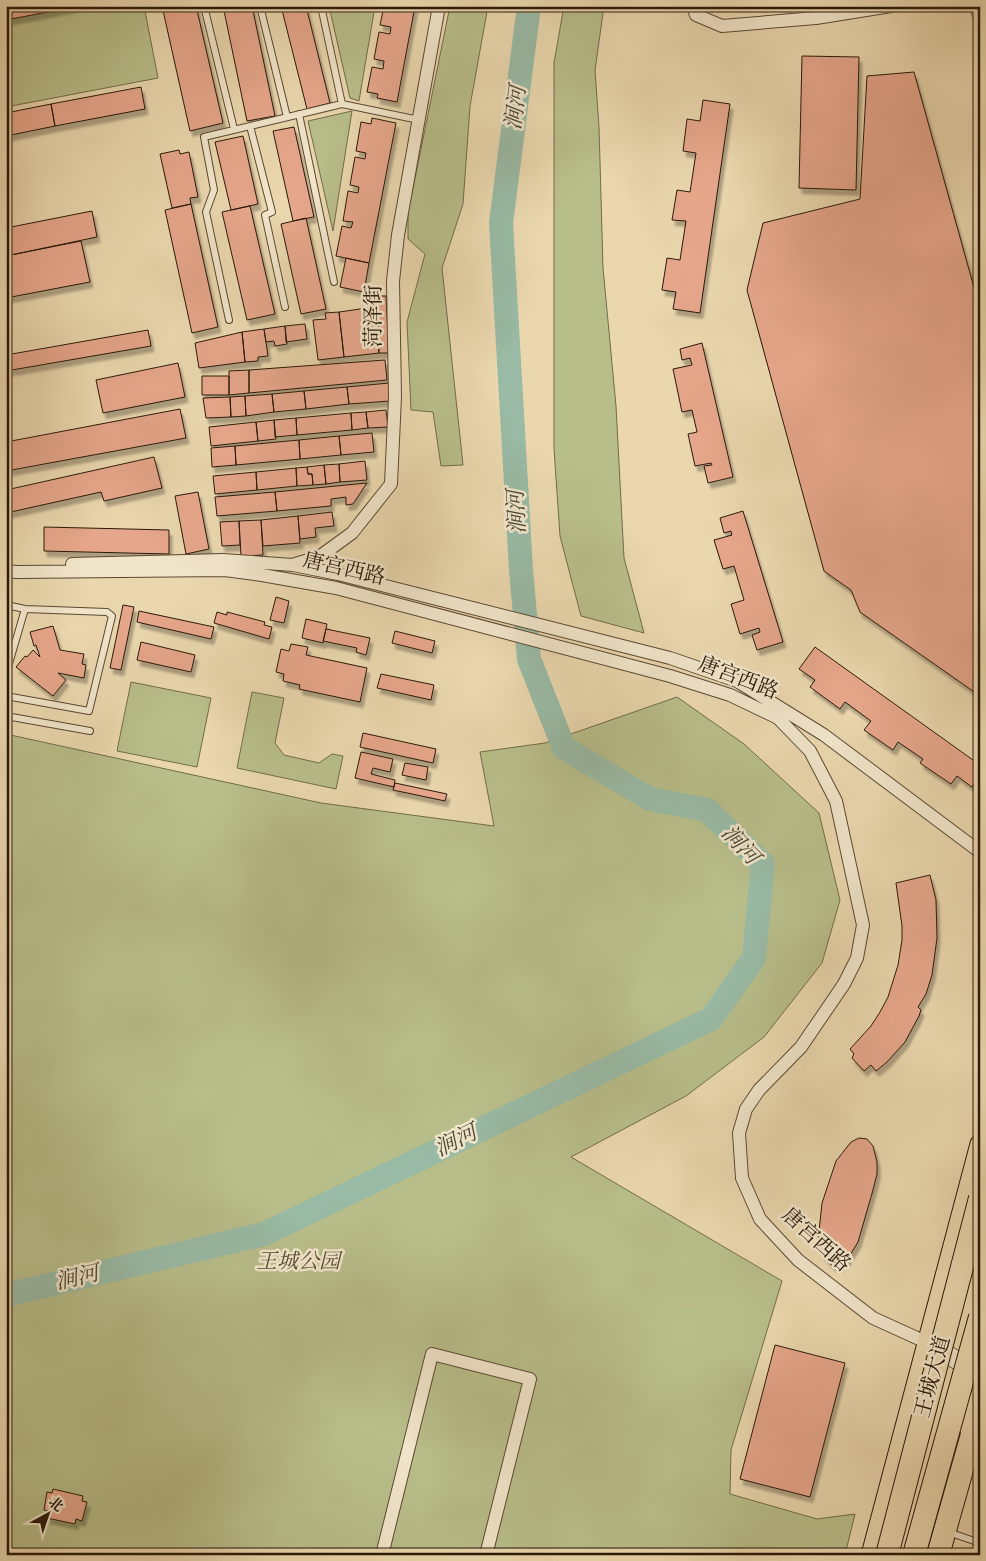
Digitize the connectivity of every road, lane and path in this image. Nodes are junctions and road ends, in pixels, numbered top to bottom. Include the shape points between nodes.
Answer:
1 (204, 6) edge
2 (260, 6) edge
3 (321, 6) edge
4 (439, 6) edge
5 (693, 6) edge
6 (891, 6) edge
7 (978, 6) edge
8 (980, 11) edge
9 (342, 104) junction
10 (299, 114) junction
11 (287, 117) junction
12 (419, 120) junction
13 (250, 126) junction
14 (234, 129) junction
15 (334, 282) dead end
16 (285, 307) dead end
17 (229, 320) dead end
18 (6, 563) edge
19 (293, 565) junction
20 (6, 571) edge
21 (287, 579) junction
22 (6, 605) edge
23 (25, 609) junction
24 (6, 674) edge
25 (6, 696) edge
26 (6, 716) edge
27 (90, 731) dead end
28 (980, 852) edge
29 (980, 1144) edge
30 (980, 1198) edge
31 (980, 1317) edge
32 (928, 1343) junction
33 (979, 1368) edge
34 (980, 1406) edge
35 (980, 1434) edge
36 (954, 1534) junction
37 (980, 1542) edge
38 (382, 1555) edge
39 (486, 1555) edge
40 (871, 1555) edge
41 (886, 1555) edge
42 (914, 1555) edge
43 (927, 1555) edge
44 (938, 1555) edge
45 (948, 1555) edge

1 - 14 lane
2 - 11 lane
3 - 9 lane
4 - 12 street, 菏泽街
5 - 6 street via 696,15 722,26 816,18
7 - 8 main road
9 - 10 lane
9 - 12 lane
10 - 11 lane
10 - 15 lane
11 - 13 lane
12 - 19 street, 菏泽街 via 398,234 393,281 395,397 391,484 352,532 319,557
13 - 14 lane
13 - 16 lane via 272,212 265,214
14 - 17 lane via 204,137 214,190 206,212
18 - 19 street, 唐宫西路 via 223,560
19 - 21 street
19 - 28 street, 唐宫西路 via 670,658 737,681 810,726
20 - 21 street, 唐宫西路 via 225,570
21 - 32 street, 唐宫西路 via 336,588 670,676 730,695 778,718 810,751 836,801 863,925 857,958 844,984 801,1047 759,1090 746,1109 739,1133 742,1178 760,1220 798,1260 873,1318
22 - 23 lane
23 - 24 lane
23 - 25 lane via 107,612 112,616 89,711
26 - 27 lane
29 - 32 main road
30 - 41 highway, 王城大道, bridge
31 - 42 highway, 王城大道, bridge
32 - 33 main road, 唐宫西路
32 - 40 main road
33 - 43 main road
34 - 44 highway
35 - 36 main road
36 - 37 lane
36 - 45 main road
38 - 39 street via 432,1354 530,1379

